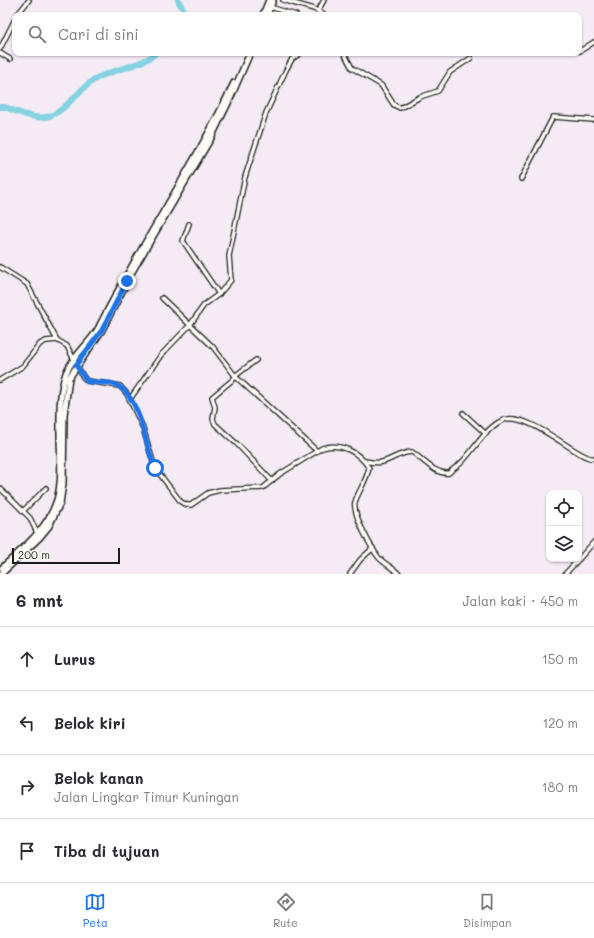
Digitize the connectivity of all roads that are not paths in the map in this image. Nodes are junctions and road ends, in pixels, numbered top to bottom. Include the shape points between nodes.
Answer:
1 (29, 0) edge
2 (269, 0) edge
3 (273, 0) edge
4 (283, 0) edge
5 (324, 0) edge
6 (270, 7) junction
7 (318, 11) joint
8 (19, 12) edge
9 (264, 12) edge
10 (268, 12) edge
11 (286, 12) edge
12 (12, 25) edge
13 (594, 42) edge
14 (0, 49) edge
15 (582, 50) edge
16 (0, 53) edge
17 (246, 56) edge
18 (249, 56) edge
19 (297, 56) edge
20 (346, 56) edge
21 (471, 58) dead end
22 (10, 59) dead end
23 (594, 120) edge
24 (521, 179) dead end
25 (189, 224) dead end
26 (0, 267) edge
27 (219, 294) junction
28 (162, 298) dead end
29 (190, 325) junction
30 (57, 340) junction
31 (256, 360) dead end
32 (76, 362) junction
33 (236, 376) junction
34 (0, 380) edge
35 (130, 399) junction
36 (463, 413) dead end
37 (486, 434) junction
38 (316, 450) junction
39 (594, 458) edge
40 (365, 461) junction
41 (272, 481) junction
42 (0, 488) edge
43 (46, 488) dead end
44 (23, 511) junction
45 (39, 536) junction
46 (594, 542) edge
47 (373, 548) junction
48 (582, 556) edge
49 (576, 562) edge
50 (0, 570) edge
51 (1, 574) edge
52 (350, 574) edge
53 (399, 574) edge
54 (565, 574) edge

1 - 8 street
2 - 9 main road
3 - 6 main road
4 - 7 street
5 - 7 street
6 - 10 main road
6 - 11 street
12 - 14 street
13 - 15 street
16 - 22 street
17 - 32 main road via 189,170 144,242 94,335
18 - 32 main road via 195,167 133,270 102,330
19 - 27 street via 286,70 266,113 250,161 229,256 231,280
20 - 21 street via 352,68 378,83 394,105 400,108 438,91 450,72
23 - 24 street via 553,117
25 - 27 street via 183,241
26 - 30 street via 27,284
27 - 29 street via 204,305
28 - 29 street
29 - 33 street
29 - 35 street via 161,355
30 - 32 street via 67,346
30 - 34 street via 40,344 23,366
31 - 33 street
32 - 35 street via 87,381 120,386
32 - 45 main road via 66,374 62,390 57,500
33 - 38 street
33 - 41 street via 212,397 215,407 213,419
35 - 41 street via 143,428 155,468 184,504 191,505 208,493 263,488
36 - 37 street
37 - 39 street via 501,420 521,420 558,438 586,458
37 - 40 street via 460,464 446,474 412,452 398,455 386,462
38 - 40 street via 328,446 338,447 352,451
38 - 41 street
40 - 47 street via 369,468 367,479 356,501 355,509
42 - 44 street
43 - 44 street
44 - 45 street via 30,518
45 - 50 main road
45 - 51 main road
46 - 48 street
47 - 52 street
47 - 53 street via 380,559
49 - 54 street

